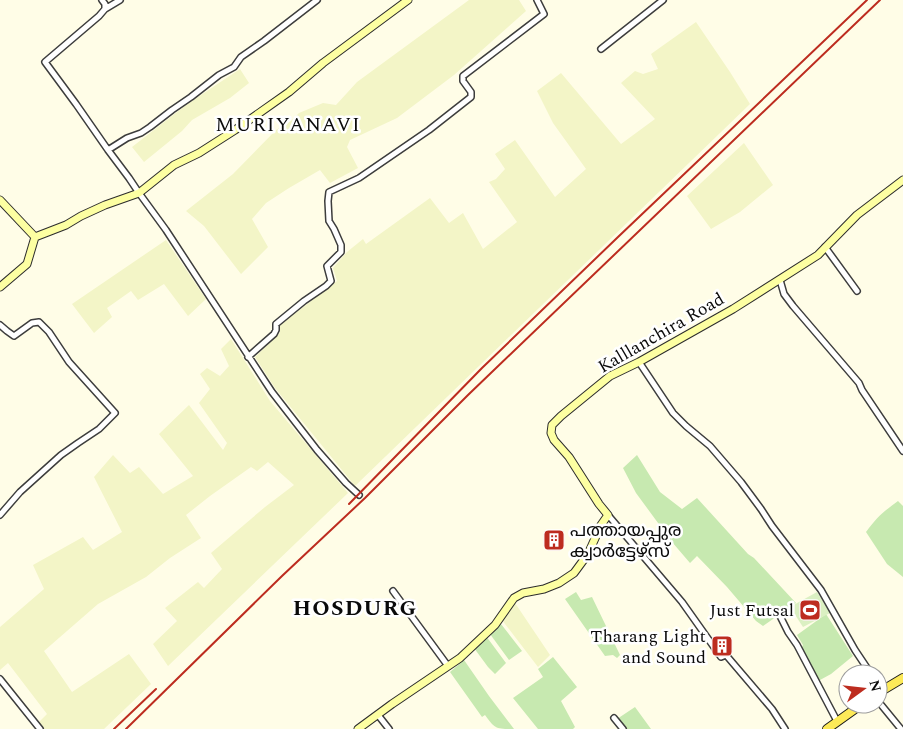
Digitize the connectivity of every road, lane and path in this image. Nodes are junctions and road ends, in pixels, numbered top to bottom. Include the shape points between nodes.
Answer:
1 (102, 0) edge
2 (120, 0) edge
3 (317, 0) edge
4 (408, 0) edge
5 (537, 0) edge
6 (664, 0) edge
7 (105, 9) junction
8 (601, 49) dead end
9 (108, 150) junction
10 (903, 180) edge
11 (139, 193) junction
12 (0, 200) edge
13 (35, 237) junction
14 (826, 246) junction
15 (780, 280) junction
16 (0, 287) edge
17 (857, 291) dead end
18 (0, 325) edge
19 (248, 357) junction
20 (638, 362) junction
21 (903, 450) edge
22 (358, 495) dead end
23 (0, 515) edge
24 (608, 515) junction
25 (393, 591) dead end
26 (779, 614) dead end
27 (864, 664) edge
28 (448, 666) junction
29 (903, 678) edge
30 (0, 679) edge
31 (888, 686) edge
32 (888, 713) edge
33 (848, 714) edge
34 (378, 715) junction
35 (614, 718) dead end
36 (837, 722) junction
37 (40, 729) edge
38 (358, 729) edge
39 (389, 729) edge
40 (623, 729) edge
41 (785, 729) edge
42 (827, 729) edge
43 (901, 729) edge

1 - 7 street
2 - 7 street
3 - 9 street via 241,56 234,67 150,128
4 - 11 street via 323,62 289,92 235,130 174,166
5 - 19 street via 544,14 463,76 471,97 359,178 329,192 329,221 342,252 328,266 331,281 276,324 274,334
6 - 8 street
7 - 9 street via 45,62
9 - 11 street
10 - 14 street, Kalllanchira Road via 857,215
11 - 13 street
11 - 19 street
12 - 13 street
13 - 16 street via 27,264
14 - 15 street, Kalllanchira Road
14 - 17 street
15 - 20 street, Kalllanchira Road
15 - 21 street via 784,294 859,383
18 - 23 street via 14,336 32,323 39,322 69,362 115,413 99,429 61,455
19 - 22 street via 317,450
20 - 24 street, Kalllanchira Road via 610,376 561,416 552,425 550,433
20 - 27 street via 673,413 710,446 756,502 821,590
24 - 28 street via 574,573 559,583 514,598 495,625
24 - 41 street via 682,602 721,657 726,655
25 - 28 street
26 - 36 street
28 - 34 street
29 - 31 main road
30 - 37 street
32 - 43 street
33 - 36 main road
34 - 38 street
34 - 39 street
35 - 40 street
36 - 42 main road

